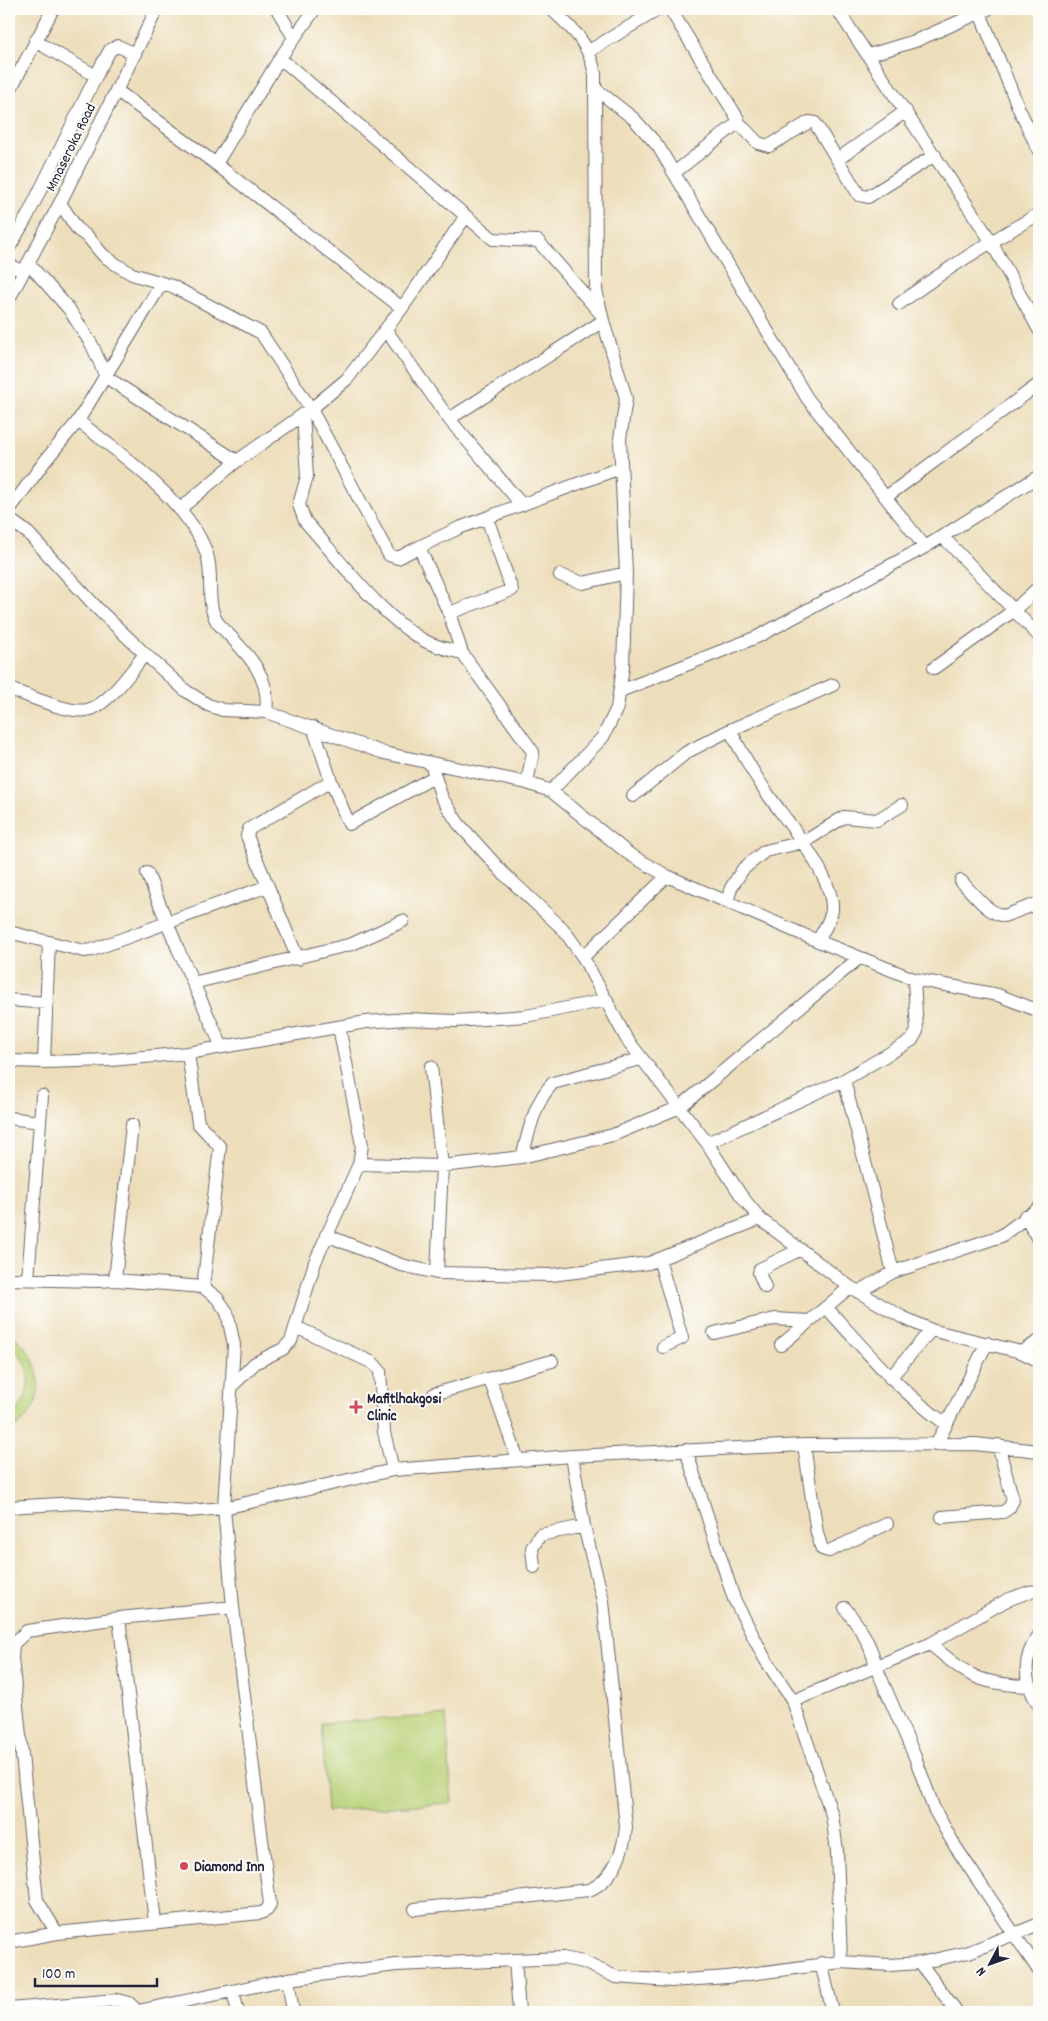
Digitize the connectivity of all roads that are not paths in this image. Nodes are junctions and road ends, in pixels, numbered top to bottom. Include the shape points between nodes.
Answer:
1 (53, 9) edge
2 (157, 9) edge
3 (277, 9) edge
4 (315, 9) edge
5 (551, 9) edge
6 (658, 9) edge
7 (670, 9) edge
8 (837, 9) edge
9 (984, 11) edge
10 (294, 38) junction
11 (35, 41) junction
12 (589, 51) junction
13 (134, 54) junction
14 (869, 55) junction
15 (280, 58) junction
16 (13, 73) edge
17 (96, 76) junction
18 (116, 90) junction
19 (597, 90) junction
20 (9, 92) edge
21 (906, 111) junction
22 (738, 122) junction
23 (1039, 151) edge
24 (935, 155) junction
25 (838, 159) junction
26 (216, 164) junction
27 (674, 173) junction
28 (60, 203) junction
29 (1039, 214) edge
30 (466, 216) junction
31 (991, 242) junction
32 (9, 248) edge
33 (9, 265) edge
34 (26, 267) junction
35 (162, 284) junction
36 (9, 299) edge
37 (900, 304) dead end
38 (402, 308) junction
39 (602, 318) junction
40 (386, 330) junction
41 (1039, 330) edge
42 (106, 377) junction
43 (1039, 384) edge
44 (307, 412) junction
45 (449, 419) junction
46 (78, 421) junction
47 (237, 460) junction
48 (620, 468) junction
49 (1039, 476) edge
50 (886, 497) junction
51 (522, 505) junction
52 (180, 509) junction
53 (9, 510) edge
54 (487, 518) junction
55 (9, 519) edge
56 (943, 537) junction
57 (419, 547) junction
58 (925, 547) junction
59 (626, 573) junction
60 (560, 575) dead end
61 (1039, 587) edge
62 (1013, 611) junction
63 (449, 613) junction
64 (1039, 636) edge
65 (462, 653) junction
66 (146, 654) junction
67 (934, 668) dead end
68 (833, 685) dead end
69 (9, 689) edge
70 (620, 691) junction
71 (266, 712) junction
72 (313, 727) junction
73 (730, 730) junction
74 (431, 764) junction
75 (434, 777) junction
76 (330, 781) junction
77 (527, 783) junction
78 (551, 791) junction
79 (632, 796) dead end
80 (902, 806) dead end
81 (804, 842) junction
82 (148, 873) dead end
83 (667, 876) junction
84 (961, 881) dead end
85 (268, 886) junction
86 (727, 902) junction
87 (1039, 903) edge
88 (403, 921) dead end
89 (168, 924) junction
90 (9, 932) edge
91 (818, 941) junction
92 (49, 942) junction
93 (583, 957) junction
94 (859, 958) junction
95 (298, 960) junction
96 (914, 979) junction
97 (193, 983) junction
98 (9, 1000) edge
99 (607, 1000) junction
100 (47, 1004) junction
101 (1039, 1011) edge
102 (339, 1027) junction
103 (222, 1047) junction
104 (188, 1053) junction
105 (640, 1059) junction
106 (9, 1061) edge
107 (44, 1062) junction
108 (431, 1067) dead end
109 (844, 1080) junction
110 (42, 1096) dead end
111 (680, 1107) junction
112 (9, 1118) edge
113 (40, 1122) junction
114 (132, 1125) dead end
115 (707, 1143) junction
116 (522, 1157) junction
117 (359, 1164) junction
118 (442, 1166) junction
119 (1039, 1208) edge
120 (1026, 1216) junction
121 (760, 1219) junction
122 (326, 1235) junction
123 (1039, 1241) edge
124 (799, 1250) junction
125 (659, 1259) junction
126 (893, 1272) junction
127 (437, 1273) junction
128 (9, 1279) edge
129 (28, 1279) junction
130 (115, 1280) junction
131 (203, 1287) junction
132 (765, 1287) dead end
133 (854, 1290) junction
134 (826, 1308) junction
135 (809, 1321) junction
136 (296, 1327) junction
137 (931, 1330) junction
138 (714, 1333) dead end
139 (1039, 1341) edge
140 (987, 1343) junction
141 (781, 1345) dead end
142 (664, 1347) dead end
143 (1021, 1352) junction
144 (552, 1361) dead end
145 (1039, 1361) edge
146 (890, 1378) junction
147 (490, 1380) junction
148 (232, 1386) junction
149 (434, 1394) dead end
150 (946, 1424) junction
151 (936, 1444) junction
152 (804, 1445) junction
153 (998, 1445) junction
154 (686, 1450) junction
155 (1039, 1451) edge
156 (572, 1456) junction
157 (518, 1460) junction
158 (393, 1470) junction
159 (9, 1507) edge
160 (224, 1508) junction
161 (942, 1517) dead end
162 (887, 1524) dead end
163 (584, 1526) junction
164 (534, 1567) dead end
165 (1039, 1591) edge
166 (233, 1607) junction
167 (845, 1608) dead end
168 (119, 1618) junction
169 (1039, 1636) edge
170 (930, 1644) junction
171 (876, 1667) junction
172 (1029, 1686) junction
173 (793, 1701) junction
174 (1039, 1705) edge
175 (415, 1909) dead end
176 (155, 1922) junction
177 (1039, 1924) edge
178 (57, 1933) junction
179 (1012, 1935) junction
180 (9, 1942) edge
181 (515, 1960) junction
182 (841, 1962) junction
183 (822, 1963) junction
184 (920, 1963) junction
185 (1039, 1971) edge
186 (288, 1979) junction
187 (233, 1992) junction
188 (9, 2009) edge
189 (831, 2011) edge
190 (138, 2012) edge
191 (238, 2012) edge
192 (293, 2012) edge
193 (519, 2012) edge
194 (957, 2012) edge

1 - 11 street
2 - 13 street, Mmaseroka Road
3 - 10 street
4 - 10 street
5 - 12 street via 576,32
6 - 12 street
7 - 22 street via 738,116
8 - 14 street
9 - 14 street via 915,41
9 - 23 street via 1019,110
10 - 15 street
11 - 16 street
11 - 17 street
12 - 19 street
13 - 17 street via 115,46
13 - 18 street, Mmaseroka Road
14 - 21 street
15 - 26 street
15 - 30 street
16 - 20 street
17 - 32 street
18 - 26 street
18 - 28 street, Mmaseroka Road
19 - 27 street via 646,131
19 - 39 street via 596,290
21 - 24 street
21 - 25 street
22 - 25 street via 758,143 769,146 813,122
22 - 27 street
24 - 25 street via 866,198 860,195
24 - 31 street
26 - 38 street
27 - 50 street via 807,398
28 - 34 street, Mmaseroka Road
28 - 35 street via 78,230 88,236 108,260 132,274
29 - 31 street
30 - 38 street
30 - 39 street via 493,239 538,241
31 - 37 street
31 - 41 street
33 - 34 street
34 - 36 street, Mmaseroka Road
34 - 42 street via 74,316
35 - 42 street
35 - 44 street via 172,286 261,333
38 - 40 street
39 - 45 street
39 - 48 street via 626,398
40 - 44 street via 347,379
40 - 45 street
42 - 46 street
42 - 47 street
43 - 50 street
44 - 47 street
44 - 57 street via 389,555 398,558
44 - 65 street via 307,476 299,505 305,521 373,598 403,625 425,641
45 - 51 street
46 - 52 street via 120,453
46 - 53 street via 44,460
47 - 52 street
48 - 51 street
48 - 59 street
49 - 56 street
50 - 58 street
51 - 54 street
52 - 71 street via 208,555 212,614 263,676 268,700
54 - 57 street
54 - 63 street via 512,590
55 - 66 street via 28,533 98,609
56 - 58 street
56 - 62 street
57 - 63 street
58 - 70 street via 757,637
59 - 60 street via 583,583
59 - 70 street
61 - 62 street
62 - 64 street
62 - 67 street
63 - 65 street
65 - 77 street via 533,752
66 - 69 street via 107,698 88,710 71,709
66 - 71 street via 186,691 208,705 224,710
68 - 73 street
70 - 78 street via 617,708 603,737
71 - 72 street
72 - 74 street via 384,753
72 - 76 street
73 - 79 street via 687,752
73 - 81 street via 766,793
74 - 75 street
74 - 77 street
75 - 76 street via 351,824 346,822
75 - 93 street via 442,798 458,823 503,873 563,929
76 - 85 street via 249,829 247,836
77 - 78 street
78 - 83 street via 629,854
80 - 81 street via 877,820 844,817
81 - 86 street via 765,851 752,860 730,888
81 - 91 street via 824,882 832,908
82 - 89 street
83 - 86 street
83 - 93 street
84 - 87 street via 998,915 1004,916
85 - 89 street
85 - 95 street
86 - 91 street
88 - 95 street via 352,944
89 - 92 street via 92,950
89 - 97 street
90 - 92 street
91 - 94 street
92 - 100 street
93 - 99 street
94 - 96 street
94 - 111 street
95 - 97 street
96 - 101 street via 998,996
96 - 109 street via 915,1036
97 - 103 street
98 - 100 street
99 - 102 street via 526,1016 455,1021 406,1019
99 - 105 street
100 - 107 street
102 - 103 street
102 - 117 street via 362,1145
103 - 104 street
104 - 107 street
104 - 131 street via 198,1123 220,1147
105 - 111 street
105 - 116 street via 553,1083 545,1090 536,1108
106 - 107 street
108 - 118 street
109 - 115 street
109 - 126 street
110 - 113 street
111 - 115 street
111 - 116 street via 613,1135
112 - 113 street
113 - 129 street
114 - 130 street
115 - 121 street
116 - 118 street
117 - 118 street
117 - 122 street
118 - 127 street
119 - 120 street
120 - 123 street
120 - 126 street via 1001,1236
121 - 124 street
121 - 125 street
122 - 127 street via 401,1265
122 - 136 street
124 - 132 street via 760,1269
124 - 133 street
125 - 127 street via 551,1275
125 - 142 street via 682,1338
126 - 133 street
128 - 129 street
129 - 130 street
130 - 131 street
131 - 148 street via 217,1298 231,1322 234,1344
133 - 134 street
133 - 137 street
134 - 135 street
134 - 146 street
135 - 138 street via 775,1319
135 - 141 street
136 - 148 street via 291,1341 283,1349 256,1363
136 - 158 street via 373,1363 380,1371 384,1432
137 - 140 street
137 - 146 street
139 - 143 street
140 - 143 street
140 - 150 street
143 - 145 street
144 - 147 street
146 - 150 street
147 - 149 street
147 - 157 street
148 - 160 street
150 - 151 street
151 - 152 street
151 - 153 street
152 - 154 street
152 - 162 street via 822,1549 829,1550
153 - 155 street
153 - 161 street via 1013,1500 1009,1508 1003,1512
154 - 156 street
154 - 173 street via 734,1598 757,1646
156 - 157 street
156 - 163 street
157 - 158 street
158 - 160 street
159 - 160 street via 74,1503 188,1511
160 - 166 street
163 - 164 street via 540,1535 532,1548
163 - 175 street via 603,1601 615,1717 626,1827 625,1842 618,1859 605,1878 589,1890
165 - 170 street via 1007,1600
166 - 168 street
166 - 176 street via 270,1904 268,1910 261,1914
167 - 171 street via 867,1639
168 - 176 street
168 - 178 street via 27,1631 12,1644 37,1900
169 - 172 street via 1028,1655 1026,1677
170 - 171 street
170 - 172 street via 964,1672 981,1680
171 - 173 street
171 - 179 street via 934,1809
172 - 174 street
173 - 182 street via 832,1815 838,1851
176 - 178 street
177 - 179 street
178 - 180 street
179 - 184 street via 969,1952
179 - 185 street
181 - 183 street via 562,1958 583,1962 616,1977 671,1981 727,1977
181 - 186 street via 396,1965
181 - 193 street
182 - 183 street
182 - 184 street
183 - 189 street
184 - 194 street
186 - 187 street
186 - 192 street
187 - 190 street
187 - 191 street
188 - 190 street via 117,2000 128,2003

